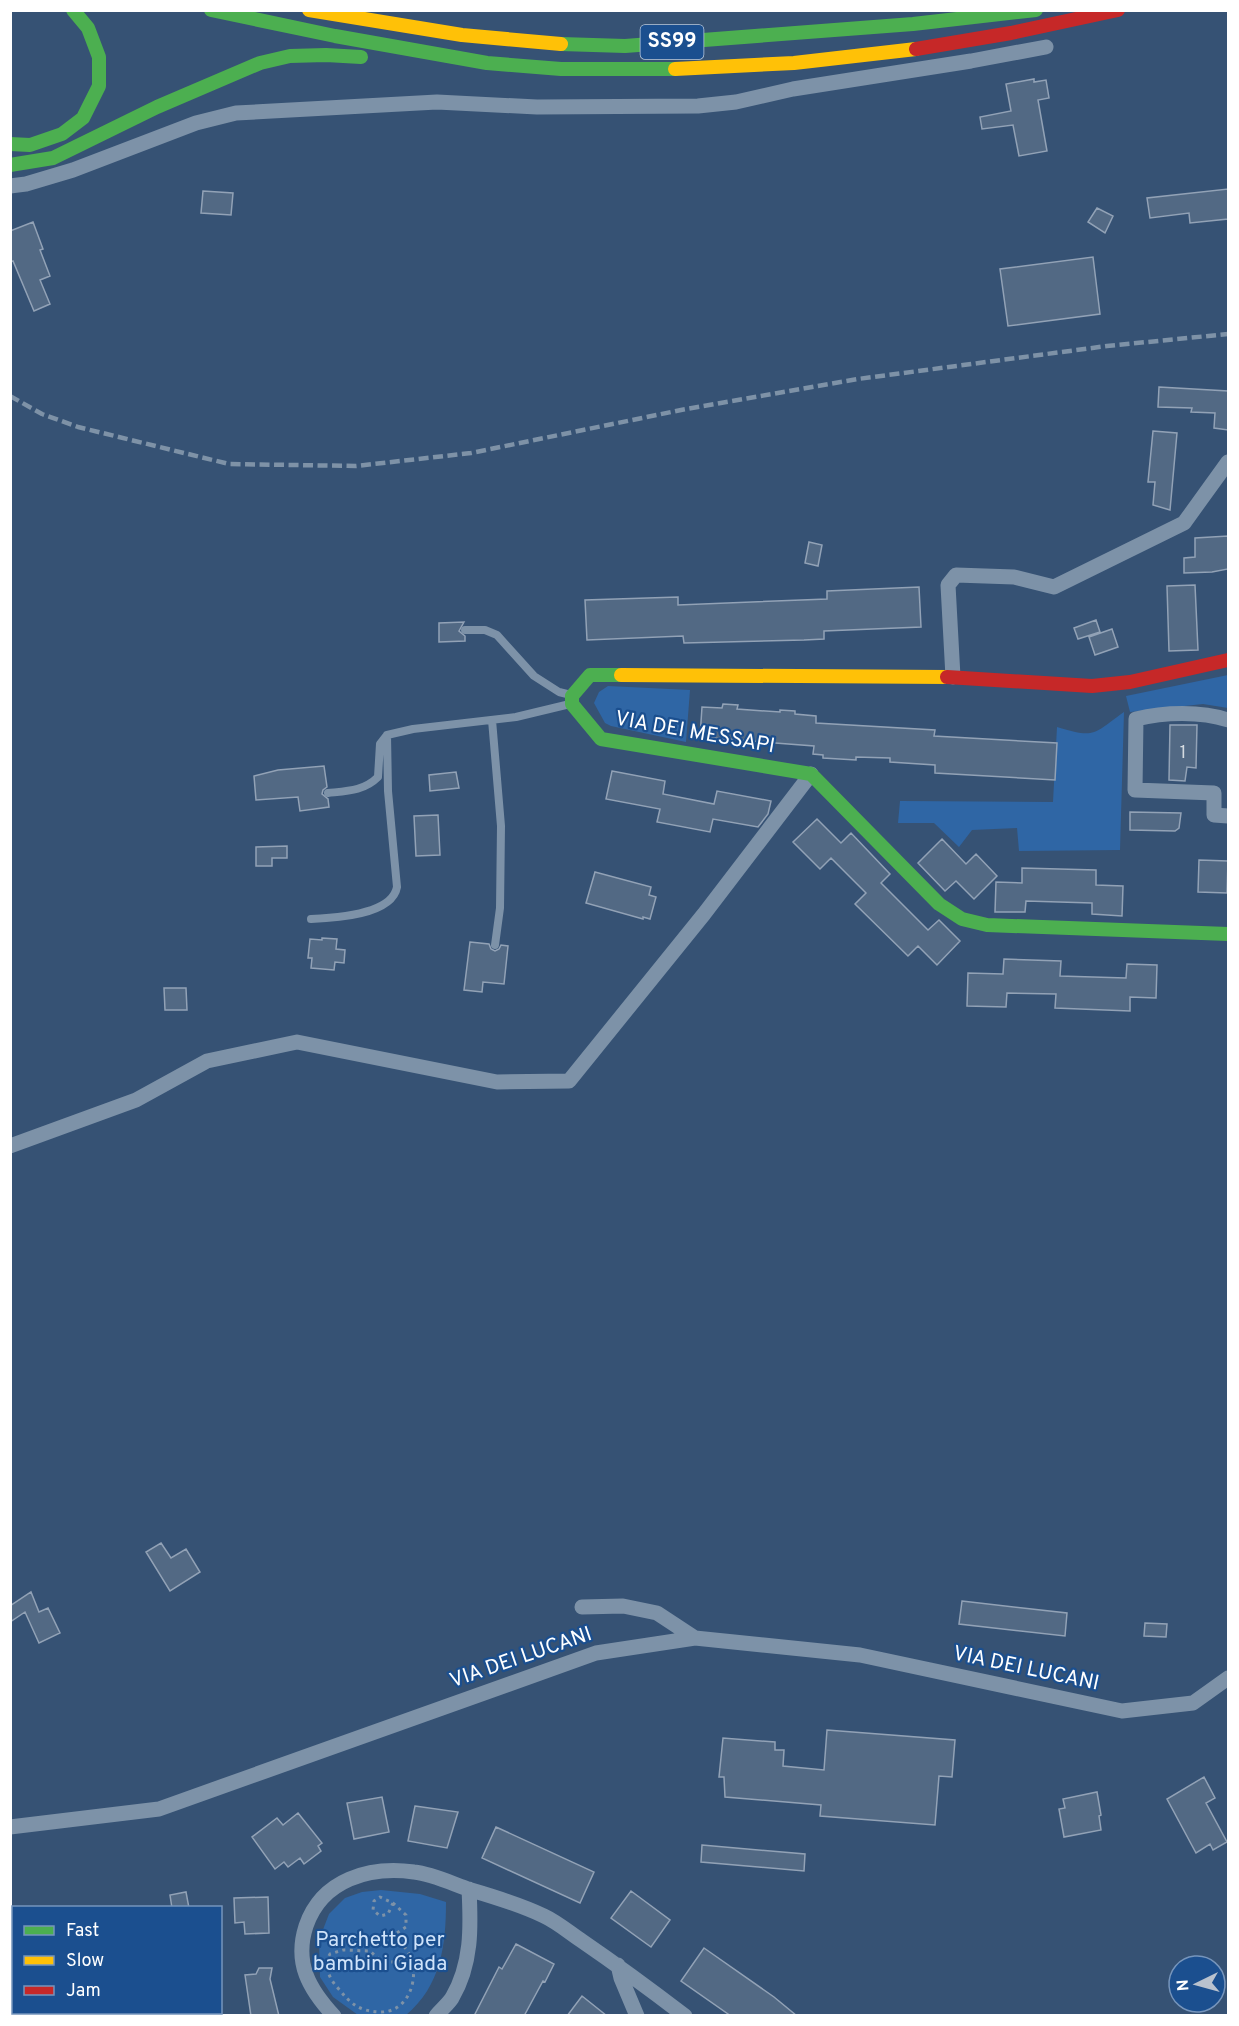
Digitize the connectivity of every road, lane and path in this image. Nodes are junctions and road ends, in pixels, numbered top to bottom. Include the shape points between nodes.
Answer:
1 (73, 10) edge
2 (211, 10) edge
3 (309, 10) edge
4 (1036, 10) edge
5 (1118, 10) edge
6 (883, 13) dead end
7 (625, 46) junction
8 (1046, 46) dead end
9 (609, 72) junction
10 (10, 144) edge
11 (10, 165) edge
12 (10, 186) edge
13 (1228, 462) edge
14 (465, 630) dead end
15 (1228, 660) edge
16 (953, 677) junction
17 (572, 700) junction
18 (492, 720) junction
19 (1228, 720) edge
20 (387, 735) junction
21 (811, 774) junction
22 (328, 793) dead end
23 (1228, 816) edge
24 (311, 919) dead end
25 (1228, 934) edge
26 (495, 945) dead end
27 (10, 1146) edge
28 (582, 1607) dead end
29 (695, 1638) junction
30 (1228, 1678) edge
31 (10, 1827) edge
32 (469, 1889) junction
33 (393, 1903) junction
34 (412, 1961) junction
35 (618, 1965) junction
36 (376, 2014) edge
37 (334, 2016) edge
38 (436, 2016) edge
39 (637, 2016) edge
40 (685, 2016) edge

1 - 10 main road via 88,28 99,57 99,86 83,118 62,134 30,145
2 - 9 main road, SS99 via 303,31 487,63
3 - 7 main road, SS99 via 462,35 543,44
4 - 7 main road, SS99 via 913,24
5 - 9 main road, SS99 via 1050,27 835,60 760,67
6 - 7 main road
8 - 12 street via 698,106 537,107 437,102 237,113 196,123 73,170
9 - 11 main road via 572,80 532,78 466,73 376,58 290,56 260,63 157,107 53,158
13 - 16 street via 1184,523 1054,587 1014,577 956,575 948,585
14 - 17 lane via 497,634 534,676
15 - 16 main road, VIA DEI MESSAPI via 1130,682 1092,686
16 - 17 main road, VIA DEI MESSAPI via 590,675
17 - 18 lane via 524,716
17 - 21 main road, VIA DEI MESSAPI via 601,739
18 - 20 lane
18 - 26 lane via 501,826 500,908
19 - 23 street via 1183,714 1136,719 1135,790 1214,793 1214,815
20 - 22 lane via 380,744 378,777 369,786
20 - 24 lane via 396,894 381,907
21 - 25 main road via 939,904 962,919 987,925
21 - 27 street via 569,1081 497,1082 297,1042 207,1061 136,1100
28 - 29 street via 623,1606 657,1613
29 - 30 street, VIA DEI LUCANI via 860,1655 1122,1711 1193,1703
29 - 31 street, VIA DEI LUCANI via 597,1653 159,1809
32 - 35 street via 546,1916
32 - 37 street via 415,1872 366,1872 341,1882 324,1897 310,1915 302,1938 304,1974
32 - 38 street via 469,1956 452,1999
33 - 33 path via 380,1897 374,1901 374,1910 380,1916 388,1914
33 - 34 path via 408,1922 389,1938 398,1940
34 - 36 path via 414,1977 403,2004
34 - 36 path via 389,1962 370,1951 343,1950 330,1954 327,1969 334,1984 363,2011
35 - 39 street
35 - 40 street

